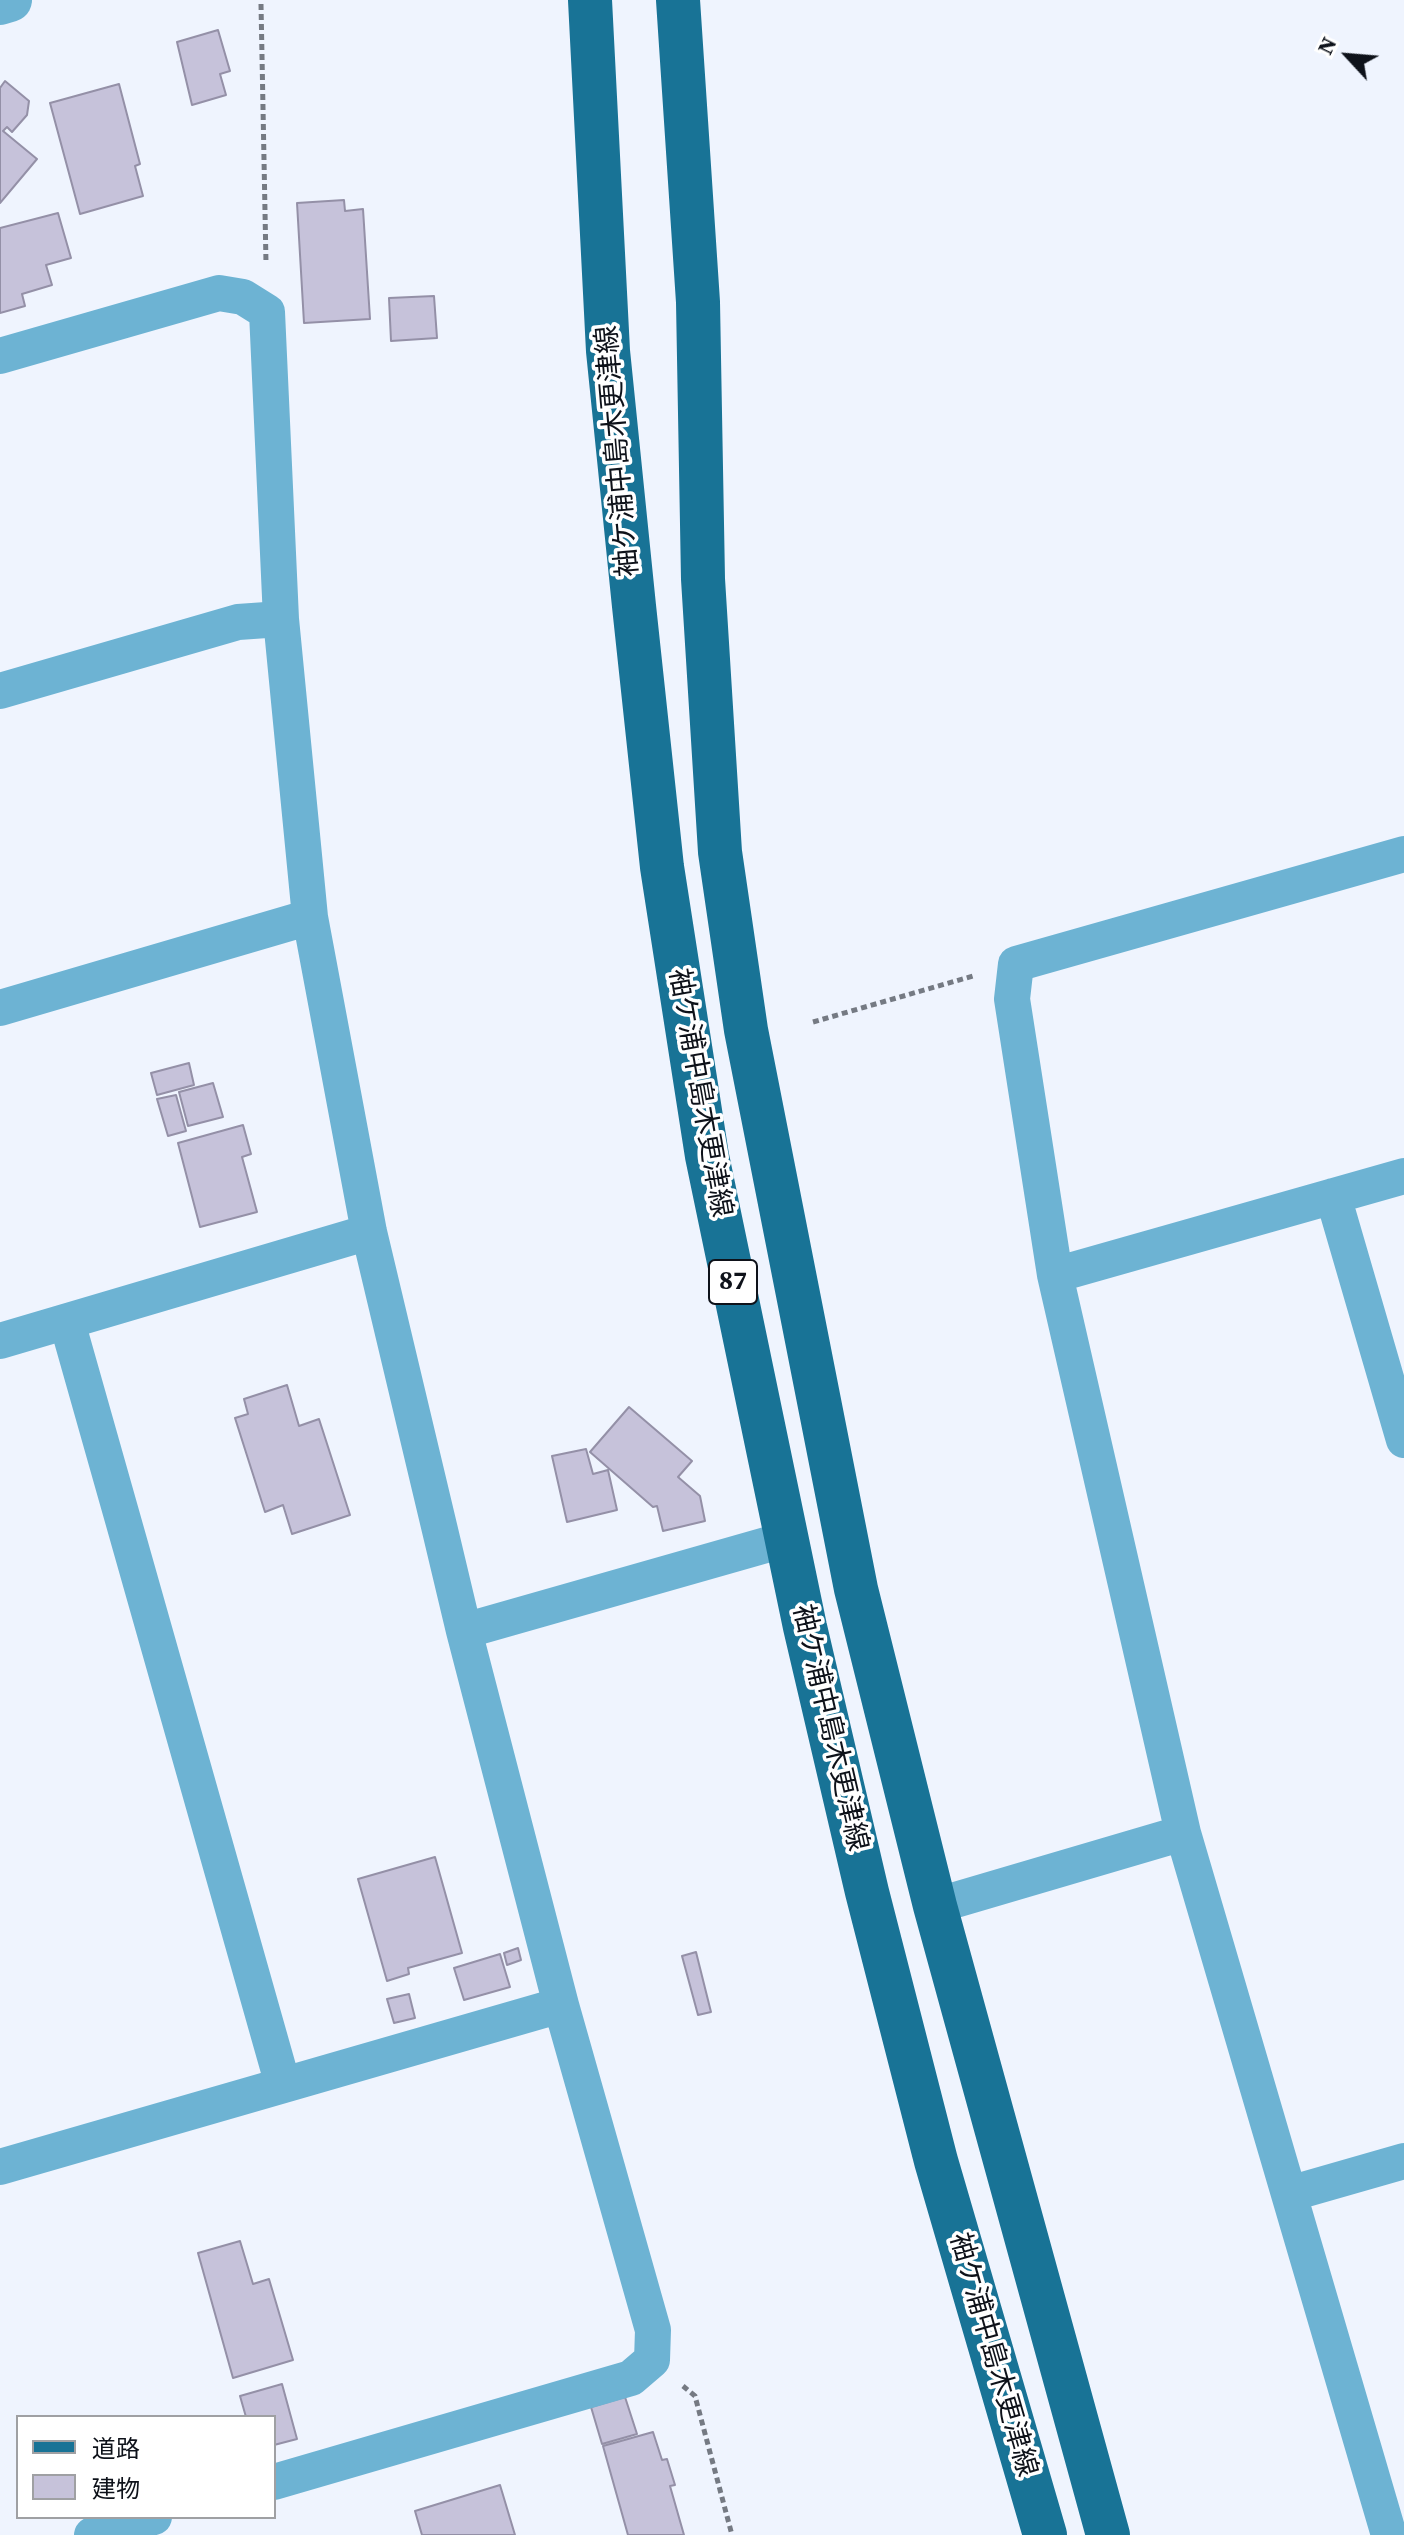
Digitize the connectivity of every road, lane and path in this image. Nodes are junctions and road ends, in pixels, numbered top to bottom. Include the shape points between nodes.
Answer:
1 (10, 0) edge
2 (590, 0) edge
3 (678, 0) edge
4 (0, 3) edge
5 (261, 4) dead end
6 (267, 312) junction
7 (0, 356) edge
8 (281, 619) junction
9 (0, 691) edge
10 (1404, 854) edge
11 (310, 917) junction
12 (1016, 964) junction
13 (0, 1008) edge
14 (813, 1022) dead end
15 (1404, 1176) edge
16 (1333, 1196) junction
17 (369, 1232) junction
18 (1055, 1275) junction
19 (67, 1322) junction
20 (0, 1341) edge
21 (1404, 1440) edge
22 (787, 1539) junction
23 (464, 1631) junction
24 (1183, 1833) junction
25 (935, 1906) junction
26 (561, 2005) junction
27 (283, 2085) junction
28 (1404, 2161) edge
29 (0, 2167) edge
30 (1289, 2194) junction
31 (652, 2360) junction
32 (276, 2481) edge
33 (147, 2519) edge
34 (92, 2535) edge
35 (732, 2535) edge
36 (1045, 2535) edge
37 (1108, 2535) edge
38 (1389, 2535) edge

1 - 4 street
2 - 22 main road, 袖ケ浦中島木更津線 / 87 via 608,351 662,867 707,1156
3 - 25 main road, 袖ケ浦中島木更津線 / 87 via 698,302 703,579 720,852 746,1030 853,1574
5 - 6 path
6 - 7 street via 243,297 219,293
6 - 8 street
8 - 9 street via 238,622
8 - 11 street
10 - 12 street
11 - 13 street
11 - 17 street
12 - 14 path
12 - 18 street via 1012,999
15 - 16 street
16 - 18 street
16 - 21 street
17 - 19 street
17 - 23 street
18 - 24 street
19 - 20 street
19 - 27 street
22 - 23 street
22 - 36 main road, 袖ケ浦中島木更津線 / 87 via 867,1892 936,2161
23 - 26 street
24 - 25 street
24 - 30 street
25 - 37 main road, 袖ケ浦中島木更津線 / 87
26 - 27 street
26 - 31 street via 653,2330
27 - 29 street
28 - 30 street
30 - 38 street
31 - 32 street via 631,2378
31 - 35 path via 695,2396
33 - 34 street

